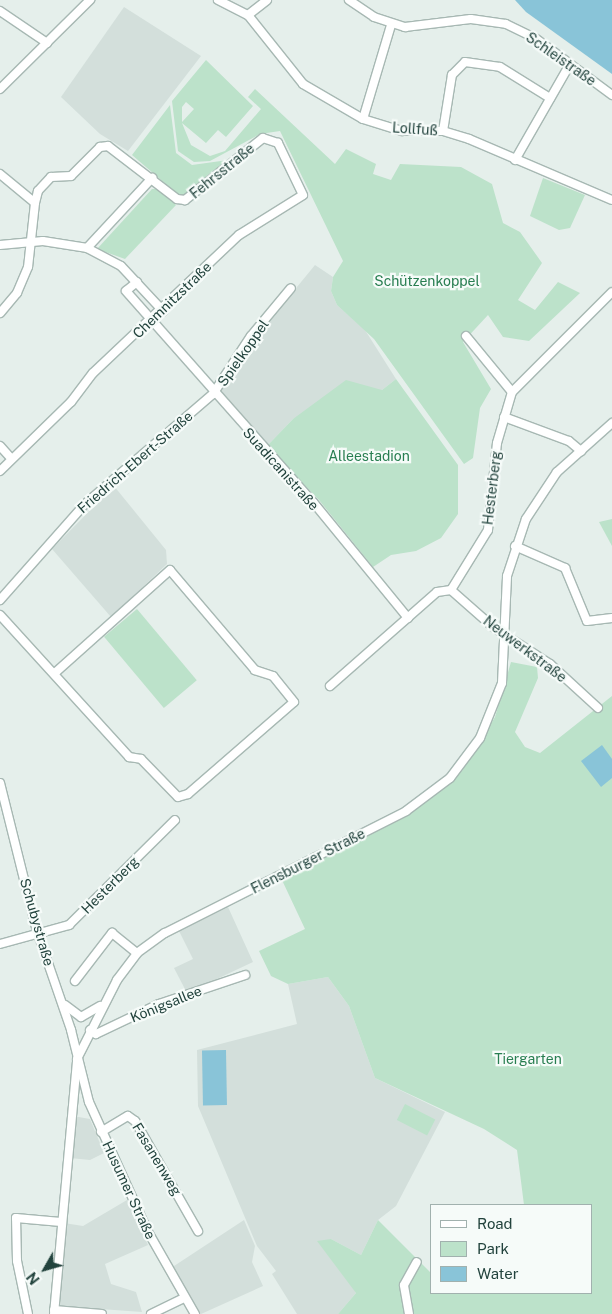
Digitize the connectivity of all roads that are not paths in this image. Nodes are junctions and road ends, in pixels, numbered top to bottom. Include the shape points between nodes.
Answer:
1 (90, 0) edge
2 (218, 0) edge
3 (267, 0) edge
4 (349, 0) edge
5 (0, 11) edge
6 (248, 15) junction
7 (391, 25) junction
8 (46, 43) junction
9 (570, 64) junction
10 (0, 89) edge
11 (612, 95) edge
12 (550, 98) junction
13 (363, 119) junction
14 (443, 131) junction
15 (263, 138) joint
16 (515, 160) junction
17 (0, 174) edge
18 (152, 178) junction
19 (612, 200) edge
20 (35, 203) junction
21 (31, 241) junction
22 (0, 245) edge
23 (87, 248) junction
24 (137, 282) junction
25 (291, 288) dead end
26 (612, 292) edge
27 (163, 311) junction
28 (0, 313) edge
29 (154, 319) junction
30 (466, 336) dead end
31 (512, 392) junction
32 (213, 394) junction
33 (504, 417) junction
34 (612, 423) edge
35 (0, 446) edge
36 (581, 451) junction
37 (10, 457) junction
38 (0, 472) edge
39 (514, 546) junction
40 (451, 590) junction
41 (0, 600) edge
42 (0, 615) edge
43 (408, 618) junction
44 (612, 618) edge
45 (506, 634) junction
46 (56, 672) junction
47 (330, 686) dead end
48 (598, 708) dead end
49 (0, 783) edge
50 (175, 820) dead end
51 (37, 931) junction
52 (0, 944) edge
53 (137, 953) junction
54 (244, 975) dead end
55 (75, 981) dead end
56 (107, 998) junction
57 (61, 999) junction
58 (90, 1030) junction
59 (77, 1059) junction
60 (101, 1132) junction
61 (61, 1222) junction
62 (198, 1231) dead end
63 (417, 1262) dead end
64 (184, 1298) junction
65 (54, 1312) edge
66 (88, 1313) edge
67 (28, 1314) edge
68 (102, 1314) edge
69 (151, 1314) edge
70 (195, 1314) edge
71 (409, 1314) edge

1 - 8 street
2 - 6 street
3 - 6 street
4 - 7 street
5 - 8 street
6 - 13 street, Lollfuß via 295,77
7 - 9 street, Schleistraße via 417,28 486,19 520,30
7 - 13 street
8 - 10 street
9 - 11 street, Schleistraße
9 - 12 street
12 - 14 street via 500,66 465,62 452,75
12 - 16 street
13 - 14 street, Lollfuß via 402,131
14 - 16 street, Lollfuß
15 - 18 street, Fehrsstraße via 180,201
15 - 27 street, Chemnitzstraße via 278,143 302,189 302,198 240,235
16 - 19 street, Lollfuß
17 - 20 street
18 - 20 street via 108,146 100,147 71,176 51,177 38,191
18 - 23 street
20 - 21 street
21 - 22 street
21 - 23 street
21 - 28 street via 28,267 17,293
23 - 24 street via 111,259
24 - 27 street
24 - 29 street, Suadicanistraße via 126,291
25 - 32 street, Spielkoppel via 251,336
26 - 31 street, Hesterberg
27 - 29 street, Chemnitzstraße
29 - 32 street, Suadicanistraße
29 - 37 street, Chemnitzstraße via 92,373 71,402
30 - 31 street
31 - 33 street, Hesterberg
32 - 41 street, Friedrich-Ebert-Straße via 84,504
32 - 43 street, Suadicanistraße via 313,502
33 - 36 street via 568,441
33 - 40 street, Hesterberg via 488,530
34 - 36 street, Flensburger Straße
35 - 37 street
36 - 39 street, Flensburger Straße via 542,490
37 - 38 street, Chemnitzstraße
39 - 44 street via 565,568 587,621
39 - 45 street, Flensburger Straße via 507,576
40 - 43 street via 438,592
40 - 45 street, Neuwerkstraße
42 - 46 street
43 - 47 street
45 - 48 street, Neuwerkstraße via 535,658 550,664
45 - 53 street, Flensburger Straße via 502,683 488,722 440,788 406,811 165,933
46 - 46 street via 130,757 141,759 178,797 188,794 294,702 273,676 255,670 170,570
49 - 51 street, Schubystraße
50 - 51 street, Hesterberg via 69,925 50,933
51 - 52 street, Hesterberg
51 - 57 street, Schubystraße
53 - 55 street via 112,933
53 - 56 street, Flensburger Straße
54 - 58 street, Königsallee via 159,1004 96,1034
56 - 57 street via 81,1017
56 - 58 street, Flensburger Straße
57 - 59 street, Schubystraße
58 - 59 street, Flensburger Straße
59 - 60 street, Husumer Straße
59 - 61 street, Flensburger Straße
60 - 62 street, Fasanenweg via 128,1116 135,1121
60 - 64 street, Husumer Straße
61 - 65 street, Flensburger Straße
61 - 67 street via 16,1218 17,1262
63 - 71 street via 404,1285
64 - 69 street
64 - 70 street, Husumer Straße
65 - 66 street
66 - 68 street

